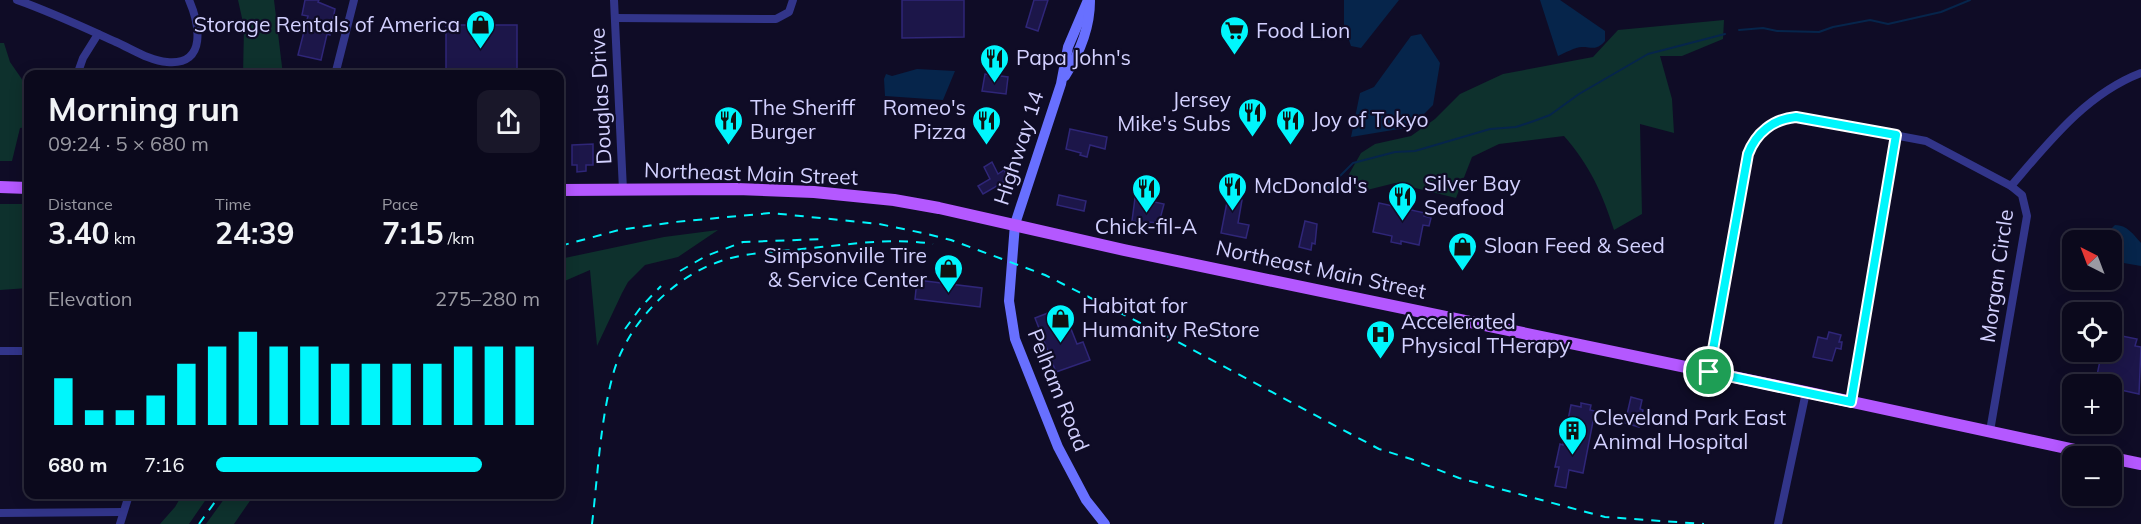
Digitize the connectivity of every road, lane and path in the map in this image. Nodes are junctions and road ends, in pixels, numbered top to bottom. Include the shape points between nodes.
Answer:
1 (17, 0) edge
2 (189, 0) edge
3 (354, 0) edge
4 (614, 0) edge
5 (793, 0) edge
6 (1089, 0) edge
7 (615, 18) junction
8 (98, 34) junction
9 (79, 70) edge
10 (336, 70) edge
11 (2141, 73) edge
12 (1896, 135) junction
13 (2011, 186) junction
14 (0, 188) edge
15 (24, 188) edge
16 (564, 190) edge
17 (623, 190) junction
18 (1015, 224) junction
19 (0, 351) edge
20 (24, 351) edge
21 (1709, 372) junction
22 (1806, 392) junction
23 (1851, 402) junction
24 (1990, 431) junction
25 (2062, 447) edge
26 (2122, 460) edge
27 (2141, 464) edge
28 (128, 499) edge
29 (123, 512) junction
30 (0, 513) edge
31 (120, 524) edge
32 (1105, 524) edge
33 (1778, 524) edge

1 - 8 street
2 - 8 street via 198,40 192,53 180,61 154,60
3 - 10 street
4 - 7 street, Douglas Drive
5 - 7 street via 789,12 776,19
6 - 18 street, Highway 14 via 1090,19 1061,84
7 - 17 street, Douglas Drive
8 - 9 street
11 - 13 street via 2117,83 2081,110
12 - 13 street, Morgan Circle via 1926,141
12 - 21 street, Morgan Circle via 1796,117 1775,123 1757,137 1747,160
12 - 23 street
13 - 24 street, Morgan Circle via 2022,195 2027,216
14 - 15 main road
16 - 17 main road, Northeast Main Street
17 - 18 main road, Northeast Main Street via 844,194
18 - 21 main road, Northeast Main Street
18 - 32 street, Pelham Road via 1009,302 1015,339 1073,478
19 - 20 street
21 - 22 main road, Northeast Main Street
22 - 23 main road, Northeast Main Street
22 - 33 street
23 - 24 main road, Northeast Main Street
24 - 25 main road, Northeast Main Street
26 - 27 main road
28 - 29 street
29 - 30 street
29 - 31 street

